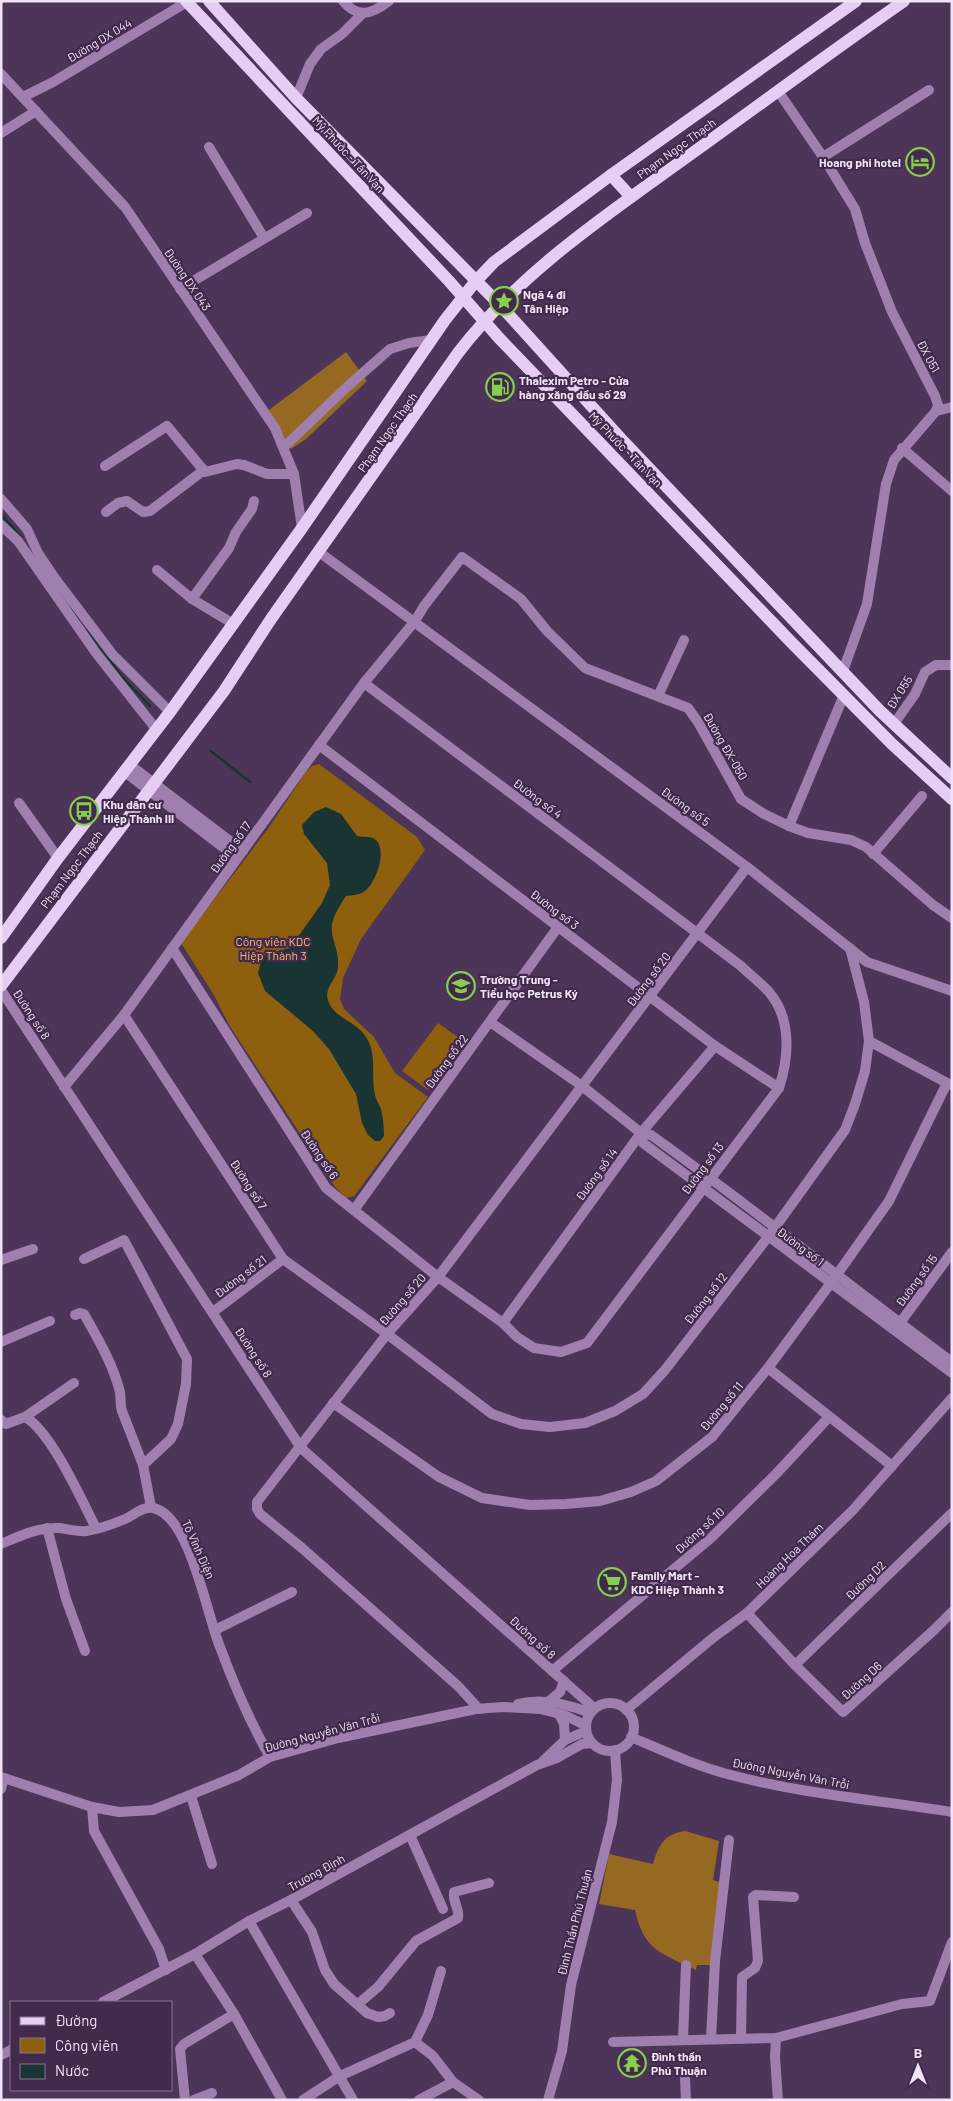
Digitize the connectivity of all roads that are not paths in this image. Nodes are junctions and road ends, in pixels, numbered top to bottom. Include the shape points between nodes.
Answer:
1 (209, 1) edge
2 (343, 1) edge
3 (389, 1) edge
4 (856, 1) edge
5 (904, 1) edge
6 (186, 2) edge
7 (362, 14) junction
8 (1, 74) edge
9 (929, 90) dead end
10 (778, 91) junction
11 (23, 98) junction
12 (296, 98) junction
13 (36, 111) junction
14 (1, 133) edge
15 (209, 148) dead end
16 (824, 157) junction
17 (611, 174) junction
18 (631, 197) junction
19 (307, 214) dead end
20 (264, 238) junction
21 (475, 282) junction
22 (180, 289) junction
23 (462, 296) junction
24 (500, 305) junction
25 (484, 321) junction
26 (431, 340) junction
27 (952, 407) edge
28 (936, 411) junction
29 (284, 447) junction
30 (902, 448) junction
31 (105, 466) dead end
32 (204, 470) junction
33 (294, 474) junction
34 (952, 491) edge
35 (1, 499) edge
36 (254, 501) dead end
37 (106, 512) dead end
38 (1, 525) edge
39 (302, 528) junction
40 (319, 552) junction
41 (462, 558) joint
42 (157, 570) dead end
43 (192, 598) junction
44 (415, 622) junction
45 (232, 623) junction
46 (684, 640) dead end
47 (952, 665) edge
48 (843, 671) junction
49 (364, 683) junction
50 (844, 695) junction
51 (658, 696) junction
52 (170, 712) junction
53 (894, 724) junction
54 (156, 729) junction
55 (319, 745) junction
56 (127, 769) junction
57 (952, 778) edge
58 (151, 787) junction
59 (922, 796) dead end
60 (952, 799) edge
61 (19, 803) dead end
62 (789, 826) junction
63 (240, 854) junction
64 (874, 854) junction
65 (58, 858) junction
66 (747, 867) junction
67 (952, 918) edge
68 (558, 927) junction
69 (698, 934) junction
70 (1, 938) edge
71 (172, 948) junction
72 (850, 948) junction
73 (1, 986) edge
74 (1, 990) edge
75 (952, 991) edge
76 (651, 996) junction
77 (124, 1015) junction
78 (490, 1022) junction
79 (868, 1041) junction
80 (715, 1046) junction
81 (949, 1084) edge
82 (582, 1086) junction
83 (64, 1087) junction
84 (779, 1088) junction
85 (641, 1133) junction
86 (711, 1178) junction
87 (704, 1187) junction
88 (354, 1210) junction
89 (775, 1228) junction
90 (768, 1237) junction
91 (33, 1249) dead end
92 (952, 1252) edge
93 (84, 1258) dead end
94 (283, 1259) junction
95 (1, 1260) edge
96 (438, 1277) junction
97 (833, 1280) junction
98 (213, 1312) junction
99 (75, 1315) dead end
100 (50, 1322) dead end
101 (503, 1322) junction
102 (900, 1323) junction
103 (387, 1334) junction
104 (1, 1342) edge
105 (952, 1362) edge
106 (768, 1368) junction
107 (952, 1374) edge
108 (74, 1383) dead end
109 (952, 1398) edge
110 (333, 1403) junction
111 (26, 1417) junction
112 (828, 1417) junction
113 (1, 1420) edge
114 (301, 1448) junction
115 (143, 1465) junction
116 (892, 1466) junction
117 (151, 1507) junction
118 (950, 1520) edge
119 (47, 1528) junction
120 (96, 1528) junction
121 (1, 1544) edge
122 (292, 1592) dead end
123 (952, 1612) edge
124 (747, 1613) junction
125 (215, 1630) junction
126 (86, 1652) dead end
127 (795, 1665) junction
128 (552, 1671) junction
129 (564, 1681) junction
130 (548, 1702) junction
131 (512, 1707) junction
132 (479, 1709) junction
133 (626, 1710) junction
134 (592, 1711) junction
135 (559, 1714) junction
136 (586, 1728) junction
137 (631, 1737) junction
138 (565, 1740) junction
139 (592, 1743) junction
140 (615, 1750) junction
141 (270, 1757) junction
142 (541, 1763) junction
143 (3, 1777) edge
144 (1, 1789) edge
145 (191, 1796) junction
146 (92, 1807) junction
147 (952, 1812) edge
148 (410, 1835) junction
149 (729, 1840) dead end
150 (212, 1864) dead end
151 (489, 1883) dead end
152 (794, 1897) dead end
153 (291, 1900) junction
154 (444, 1909) dead end
155 (249, 1921) junction
156 (952, 1942) edge
157 (195, 1954) junction
158 (686, 1965) dead end
159 (166, 1970) junction
160 (441, 1971) dead end
161 (105, 2001) edge
162 (358, 2004) junction
163 (390, 2013) dead end
164 (234, 2014) junction
165 (776, 2038) junction
166 (682, 2039) junction
167 (711, 2039) junction
168 (741, 2039) junction
169 (415, 2042) junction
170 (613, 2042) dead end
171 (340, 2076) junction
172 (685, 2078) dead end
173 (453, 2082) junction
174 (212, 2093) dead end
175 (185, 2100) edge
176 (194, 2100) edge
177 (282, 2100) edge
178 (303, 2100) edge
179 (353, 2100) edge
180 (419, 2100) edge
181 (478, 2100) edge
182 (548, 2100) edge
183 (686, 2100) edge
184 (778, 2100) edge

1 - 12 main road, Mỹ Phước - Tân Vạn
2 - 7 street via 350,10
3 - 7 street
4 - 17 main road, Phạm Ngọc Thạch
5 - 10 main road, Phạm Ngọc Thạch
6 - 11 street, Đường DX 044
6 - 23 main road, Mỹ Phước - Tân Vạn
7 - 12 street via 321,49 310,64
8 - 11 street, Đường DX 043
9 - 16 street
10 - 16 street, ĐX 051
10 - 18 main road, Phạm Ngọc Thạch
11 - 13 street, Đường DX 043
12 - 21 main road, Mỹ Phước - Tân Vạn
13 - 14 street
13 - 22 street, Đường DX 043 via 124,207
15 - 20 street
16 - 28 street, ĐX 051 via 855,209 892,312 935,396
17 - 18 main road
17 - 21 main road, Phạm Ngọc Thạch via 494,262
18 - 24 main road, Phạm Ngọc Thạch via 518,285
19 - 20 street
20 - 22 street
21 - 23 main road, Phạm Ngọc Thạch
21 - 24 main road, Mỹ Phước - Tân Vạn
22 - 29 street, Đường DX 043 via 275,428
23 - 25 main road, Mỹ Phước - Tân Vạn
23 - 26 main road, Phạm Ngọc Thạch
24 - 25 main road, Phạm Ngọc Thạch
24 - 48 main road, Mỹ Phước - Tân Vạn via 624,441
25 - 40 main road, Phạm Ngọc Thạch via 458,353
25 - 50 main road, Mỹ Phước - Tân Vạn
26 - 29 street via 390,349
26 - 39 main road, Phạm Ngọc Thạch
27 - 28 street
28 - 30 street
29 - 33 street, Đường DX 043
30 - 34 street
30 - 48 street via 886,484 867,604
31 - 32 street via 167,426
32 - 33 street via 207,472 237,464 267,474
32 - 37 street via 150,511 142,512 127,501
33 - 39 street, Đường DX 043
35 - 52 street via 22,521 54,577 113,655
36 - 43 street via 229,548
38 - 54 street via 18,541 96,653
39 - 45 main road, Phạm Ngọc Thạch
40 - 44 street, Đường số 5
40 - 58 main road, Phạm Ngọc Thạch via 224,691
41 - 44 street, Đường số 17
41 - 51 street, Đường ĐX-050 via 522,599 547,631 586,668
42 - 43 street
43 - 45 street
44 - 49 street, Đường số 17
44 - 66 street, Đường số 5
45 - 52 main road, Phạm Ngọc Thạch
46 - 51 street
47 - 53 street, ĐX 055 via 936,664 926,672
48 - 53 main road, Mỹ Phước - Tân Vạn
49 - 55 street, Đường số 17
49 - 69 street, Đường số 4
50 - 60 main road, Mỹ Phước - Tân Vạn
50 - 62 street
51 - 62 street, Đường ĐX-050 via 688,708 741,799
52 - 54 main road, Phạm Ngọc Thạch
53 - 57 main road, Mỹ Phước - Tân Vạn
54 - 56 main road, Phạm Ngọc Thạch
55 - 63 street, Đường số 17
55 - 68 street, Đường số 3
56 - 58 street
56 - 65 main road, Phạm Ngọc Thạch
58 - 63 street
58 - 73 main road, Phạm Ngọc Thạch
59 - 64 street
61 - 65 street
62 - 64 street, Đường ĐX-050 via 808,834 851,840
63 - 71 street, Đường số 17
64 - 67 street, Đường ĐX-050
65 - 70 main road, Phạm Ngọc Thạch
66 - 69 street, Đường số 20
66 - 72 street, Đường số 5
68 - 76 street, Đường số 3
68 - 78 street, Đường số 22
69 - 76 street, Đường số 20
69 - 84 street, Đường số 13 via 741,966 770,993 780,1011 787,1034 786,1067
71 - 77 street, Đường số 17
71 - 88 street, Đường số 6 via 326,1188
72 - 75 street, Đường số 5 via 868,962
72 - 79 street, Đường số 12 via 864,1002
74 - 83 street, Đường số 8
76 - 80 street, Đường số 3
76 - 82 street, Đường số 20
77 - 83 street, Đường số 17
77 - 94 street, Đường số 7
78 - 82 street, Đường số 1
78 - 88 street, Đường số 22
79 - 81 street
79 - 89 street, Đường số 12 via 865,1072 845,1130
80 - 84 street, Đường số 3
80 - 85 street, Đường số 14
81 - 97 street, Đường số 11 via 889,1202
82 - 85 street, Đường số 1
82 - 96 street, Đường số 20
83 - 98 street, Đường số 8
84 - 86 street, Đường số 13
85 - 86 street, Đường số 1 via 651,1135
85 - 87 street, Đường số 1 via 643,1143
85 - 101 street, Đường số 14
86 - 87 street, Đường số 13
86 - 89 street, Đường số 1
87 - 90 street, Đường số 1
87 - 101 street, Đường số 13 via 587,1343 561,1352 534,1348
88 - 96 street, Đường số 6
89 - 90 street, Đường số 12
89 - 97 street, Đường số 1
90 - 97 street, Đường số 1
90 - 103 street, Đường số 12 via 643,1394 615,1411 585,1423 550,1427 521,1424 492,1414
91 - 95 street
92 - 102 street, Đường số 15
93 - 115 street via 124,1240 187,1359 186,1384 171,1439
94 - 98 street, Đường số 21
94 - 103 street, Đường số 7
96 - 101 street, Đường số 6
96 - 103 street, Đường số 20
97 - 102 street, Đường số 1
97 - 106 street, Đường số 11
97 - 107 street, Đường số 1
98 - 114 street, Đường số 8
99 - 115 street via 84,1314 107,1355 122,1411
100 - 104 street
102 - 105 street, Đường số 1
103 - 110 street, Đường số 20
106 - 110 street, Đường số 11 via 712,1437 656,1480 600,1501 566,1504 530,1505 482,1498 439,1477
106 - 112 street
108 - 111 street
109 - 116 street, Hoàng Hoa Thám
110 - 114 street, Đường số 20
111 - 113 street via 6,1424
111 - 120 street via 34,1421 52,1447
112 - 116 street
112 - 128 street, Đường số 10 via 711,1538
114 - 128 street, Đường số 8
114 - 132 street, Đường số 20 via 263,1492 257,1509 458,1686
115 - 117 street
116 - 124 street, Hoàng Hoa Thám via 853,1510
117 - 120 street
117 - 125 street, Tô Vĩnh Diện via 171,1518 182,1539 196,1567
118 - 127 street, Đường D2
119 - 120 street via 85,1531
119 - 121 street
119 - 126 street via 66,1599
122 - 125 street
123 - 127 street, Đường D6 via 843,1712
124 - 127 street, Đường D6
124 - 133 street, Hoàng Hoa Thám via 714,1636
125 - 141 street, Tô Vĩnh Diện via 238,1691
128 - 129 street, Đường số 8
129 - 130 street via 560,1692
129 - 134 street, Đường số 8
130 - 131 street, Đường Nguyễn Văn Trỗi via 529,1701
130 - 134 street, Đường Nguyễn Văn Trỗi
131 - 132 street, Đường Nguyễn Văn Trỗi
131 - 135 street, Đường Nguyễn Văn Trỗi
132 - 141 street, Đường Nguyễn Văn Trỗi via 338,1738
133 - 134 street via 607,1703
133 - 137 street via 633,1722
134 - 136 street
135 - 136 street, Đường Nguyễn Văn Trỗi
135 - 138 street via 564,1724
136 - 138 street, Trương Định
136 - 139 street
137 - 140 street
137 - 147 street, Đường Nguyễn Văn Trỗi via 730,1775 816,1793
138 - 142 street, Trương Định
139 - 140 street via 604,1750
139 - 142 street, Trương Định via 582,1744
140 - 182 street, Đình Thần Phú Thuận via 612,1822 571,1985 562,2051
141 - 145 street, Đường Nguyễn Văn Trỗi
142 - 148 street, Trương Định
143 - 144 street
143 - 146 street, Đường Nguyễn Văn Trỗi
145 - 146 street, Đường Nguyễn Văn Trỗi via 153,1810 119,1812
145 - 150 street
146 - 159 street via 94,1831 159,1949
148 - 153 street, Trương Định
148 - 154 street
149 - 167 street via 715,1961
151 - 162 street via 454,1892 458,1918 416,1941 378,1987
152 - 168 street via 753,1897 758,1961 755,1968 742,1977
153 - 155 street, Trương Định
153 - 162 street via 312,1932 325,1970 334,1984
155 - 157 street, Trương Định
155 - 171 street
156 - 165 street via 930,2001 902,2004
157 - 159 street, Trương Định
157 - 164 street
158 - 166 street
159 - 161 street, Trương Định
160 - 169 street via 428,2015
162 - 163 street via 372,2016
164 - 175 street via 180,2049
164 - 177 street
165 - 168 street
165 - 184 street
166 - 167 street
166 - 170 street
167 - 168 street
169 - 171 street
169 - 173 street via 433,2056
171 - 178 street
171 - 179 street
172 - 183 street
173 - 180 street
173 - 181 street
174 - 176 street

